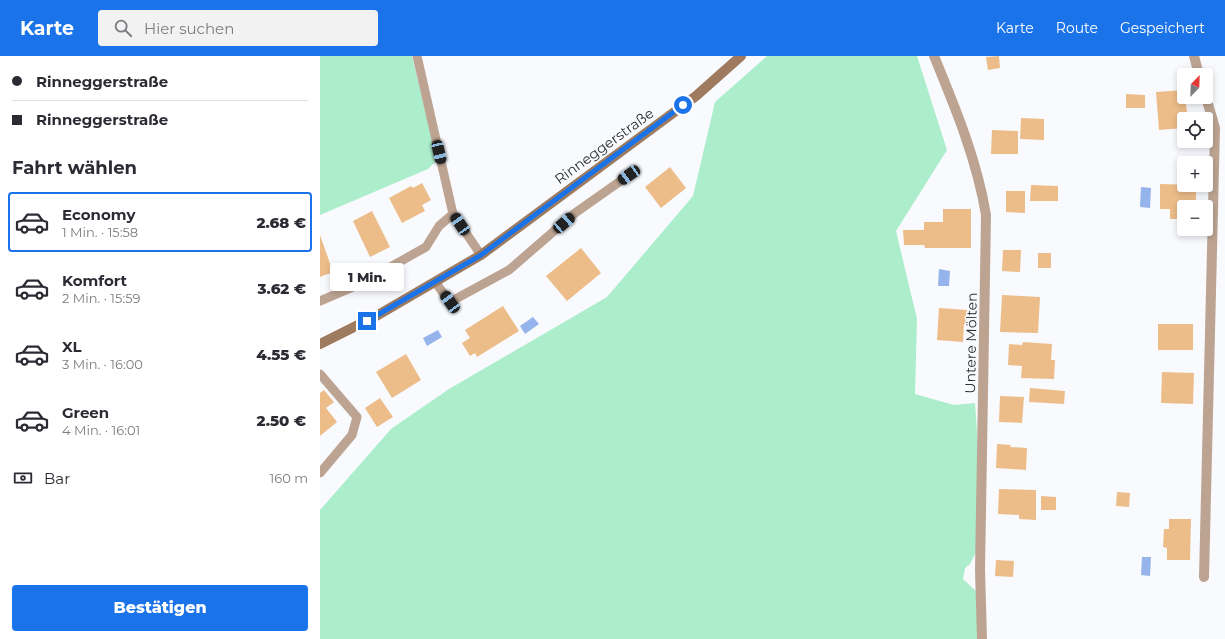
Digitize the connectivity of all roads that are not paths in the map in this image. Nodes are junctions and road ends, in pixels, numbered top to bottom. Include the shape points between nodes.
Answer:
1 (417, 56) edge
2 (741, 56) edge
3 (934, 56) edge
4 (1194, 56) edge
5 (1197, 68) edge
6 (1208, 104) edge
7 (629, 175) dead end
8 (453, 214) junction
9 (481, 255) junction
10 (435, 282) junction
11 (320, 301) edge
12 (320, 344) edge
13 (320, 374) edge
14 (320, 473) edge
15 (1204, 577) dead end
16 (982, 639) edge

1 - 8 lane
2 - 9 main road, Rinneggerstraße via 696,96
3 - 16 street, Untere Mölten via 982,186 986,215 980,570
4 - 5 street
6 - 15 street via 1215,128
7 - 10 lane via 575,213 509,270 450,302
8 - 9 lane
8 - 11 lane via 439,226 426,247 362,283
9 - 10 main road, Rinneggerstraße
10 - 12 main road, Rinneggerstraße
13 - 14 lane via 357,417 352,435

